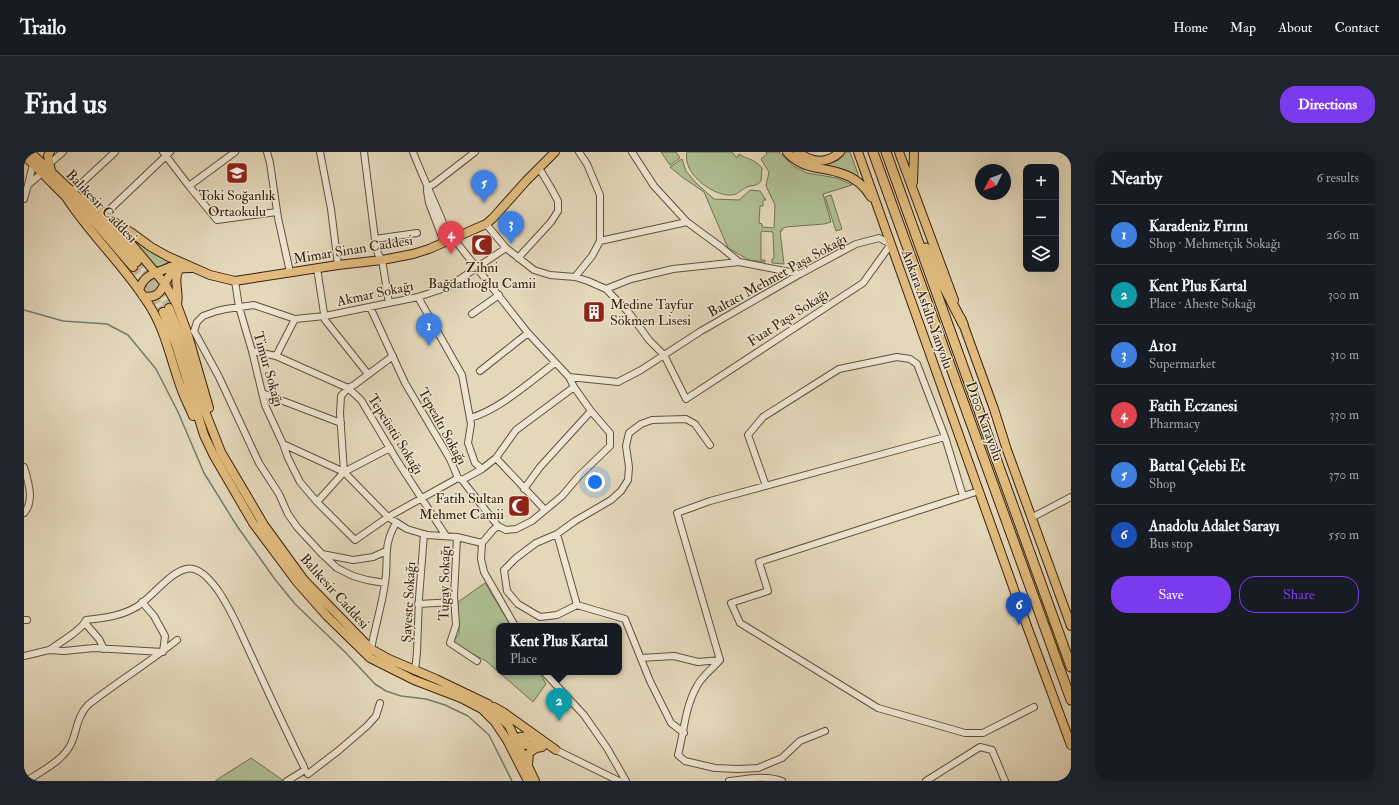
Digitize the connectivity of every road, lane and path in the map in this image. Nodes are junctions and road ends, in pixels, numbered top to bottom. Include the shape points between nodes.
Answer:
1 (63, 152) edge
2 (114, 152) edge
3 (235, 152) edge
4 (267, 152) edge
5 (320, 152) edge
6 (364, 152) edge
7 (413, 152) edge
8 (476, 152) edge
9 (555, 152) edge
10 (579, 152) edge
11 (632, 152) edge
12 (787, 152) edge
13 (798, 152) edge
14 (840, 152) edge
15 (858, 152) edge
16 (873, 152) edge
17 (886, 152) edge
18 (899, 152) edge
19 (914, 152) edge
20 (166, 153) edge
21 (29, 155) edge
22 (48, 159) edge
23 (33, 164) junction
24 (539, 168) junction
25 (42, 173) junction
26 (28, 185) junction
27 (189, 186) junction
28 (898, 187) junction
29 (427, 188) junction
30 (913, 189) junction
31 (69, 194) junction
32 (79, 198) junction
33 (24, 200) edge
34 (878, 208) junction
35 (277, 212) junction
36 (105, 214) junction
37 (112, 221) junction
38 (687, 222) junction
39 (486, 224) junction
40 (417, 233) dead end
41 (457, 237) junction
42 (375, 239) junction
43 (600, 241) junction
44 (444, 242) junction
45 (891, 244) junction
46 (506, 248) junction
47 (518, 258) junction
48 (382, 260) junction
49 (739, 262) junction
50 (181, 265) junction
51 (338, 265) junction
52 (477, 267) junction
53 (317, 268) junction
54 (290, 272) junction
55 (156, 273) junction
56 (800, 274) junction
57 (575, 277) junction
58 (235, 281) junction
59 (165, 284) junction
60 (606, 289) junction
61 (141, 293) junction
62 (499, 295) junction
63 (418, 297) junction
64 (389, 303) junction
65 (239, 307) junction
66 (370, 307) junction
67 (170, 308) junction
68 (472, 314) dead end
69 (325, 316) junction
70 (295, 319) junction
71 (963, 324) junction
72 (528, 333) junction
73 (252, 351) junction
74 (664, 355) junction
75 (276, 356) junction
76 (393, 356) junction
77 (556, 364) junction
78 (480, 371) dead end
79 (368, 374) junction
80 (569, 377) junction
81 (574, 386) junction
82 (348, 388) junction
83 (262, 393) junction
84 (591, 411) junction
85 (470, 418) junction
86 (341, 424) junction
87 (204, 436) junction
88 (945, 438) junction
89 (283, 444) junction
90 (710, 445) dead end
91 (390, 448) junction
92 (496, 458) junction
93 (24, 467) edge
94 (482, 469) junction
95 (344, 472) junction
96 (460, 479) junction
97 (766, 486) junction
98 (524, 489) junction
99 (979, 492) junction
100 (963, 496) junction
101 (1071, 497) edge
102 (422, 498) junction
103 (317, 502) junction
104 (545, 510) junction
105 (24, 513) edge
106 (388, 517) junction
107 (1031, 518) junction
108 (396, 523) junction
109 (498, 526) junction
110 (424, 534) junction
111 (557, 534) junction
112 (446, 536) junction
113 (457, 537) junction
114 (482, 543) junction
115 (386, 551) junction
116 (322, 554) junction
117 (385, 583) junction
118 (142, 602) junction
119 (454, 602) junction
120 (418, 604) junction
121 (577, 605) junction
122 (85, 623) junction
123 (513, 623) edge
124 (1071, 626) edge
125 (178, 640) dead end
126 (104, 649) junction
127 (371, 649) junction
128 (49, 650) junction
129 (163, 652) junction
130 (24, 656) edge
131 (641, 658) junction
132 (720, 660) junction
133 (477, 661) dead end
134 (1071, 667) edge
135 (415, 671) junction
136 (547, 675) edge
137 (1071, 700) edge
138 (380, 703) dead end
139 (485, 707) junction
140 (1034, 707) dead end
141 (825, 731) dead end
142 (684, 733) junction
143 (514, 743) junction
144 (542, 743) junction
145 (1071, 745) edge
146 (556, 750) joint
147 (528, 768) junction
148 (305, 770) junction
149 (26, 781) edge
150 (287, 781) edge
151 (528, 781) edge
152 (535, 781) edge
153 (619, 781) edge
154 (626, 781) edge
155 (729, 781) edge
156 (782, 781) edge
157 (926, 781) edge
158 (1005, 781) edge

1 - 22 street
2 - 31 street
3 - 27 street
4 - 35 street
5 - 51 street
6 - 42 street
7 - 29 street
8 - 29 street
9 - 24 main road, Mimar Sinan Caddesi
10 - 43 street via 600,195
11 - 38 street via 654,186
12 - 34 main road via 791,158 803,164 851,178 867,191
13 - 14 main road via 819,161 828,160
15 - 34 main road, Ankara Asfaltı Yanyolu
16 - 137 highway, D100 Karayolu
17 - 28 highway, D100 Karayolu
18 - 30 main road, Ankara Asfaltı Yanyolu
19 - 30 main road
20 - 27 street
20 - 36 street
21 - 22 main road, Balıkesir Caddesi
21 - 23 main road
22 - 31 main road, Balıkesir Caddesi
23 - 25 main road, Balıkesir Caddesi
23 - 26 street
24 - 39 main road, Mimar Sinan Caddesi
24 - 47 street via 558,201 558,210 551,222
25 - 26 street
25 - 31 main road, Balıkesir Caddesi
26 - 33 street
27 - 35 street via 217,220
28 - 71 highway
28 - 134 highway, D100 Karayolu
29 - 41 street via 435,201 448,235
29 - 44 street via 429,203
30 - 71 main road, Ankara Asfaltı Yanyolu
31 - 32 main road, Balıkesir Caddesi
31 - 32 main road, Balıkesir Caddesi via 135,264 111,231
31 - 61 main road via 78,215
32 - 36 main road via 90,201
34 - 45 main road, Ankara Asfaltı Yanyolu
35 - 54 street
36 - 37 main road
37 - 50 main road, Mimar Sinan Caddesi
37 - 55 main road
38 - 43 street
38 - 49 street
39 - 41 main road, Mimar Sinan Caddesi
39 - 46 street
40 - 42 street
41 - 44 main road, Mimar Sinan Caddesi
41 - 52 street
42 - 48 street
43 - 57 street
44 - 48 main road, Mimar Sinan Caddesi via 429,249
45 - 56 street, Baltacı Mehmet Paşa Sokağı via 879,238 856,244
45 - 74 street, Fuat Paşa Sokağı via 863,283 686,399
45 - 99 main road, Ankara Asfaltı Yanyolu
46 - 47 street
46 - 52 street, Akmar Sokağı
47 - 57 street via 534,270 550,275
48 - 51 main road, Mimar Sinan Caddesi
48 - 64 street
49 - 56 street
49 - 60 street via 673,269 631,279
50 - 55 main road via 177,263
50 - 58 main road, Mimar Sinan Caddesi
50 - 59 main road
50 - 67 main road via 176,273 178,300
51 - 53 main road, Mimar Sinan Caddesi
52 - 62 street
52 - 63 street, Akmar Sokağı via 448,287
53 - 54 main road, Mimar Sinan Caddesi
53 - 69 street
54 - 58 main road, Mimar Sinan Caddesi
55 - 59 main road
55 - 61 main road via 142,281
56 - 74 street, Baltacı Mehmet Paşa Sokağı
57 - 60 street
58 - 65 street, Timur Sokağı
59 - 61 main road via 155,295 149,297
59 - 67 main road
60 - 74 street
61 - 87 main road via 158,320 181,389
62 - 68 street
62 - 72 street
63 - 64 street, Akmar Sokağı
63 - 85 street via 462,375
64 - 66 street, Akmar Sokağı
65 - 70 street, Akmar Sokağı via 254,305
65 - 73 street, Timur Sokağı
65 - 116 street, Akmar Sokağı via 203,316 197,322 194,331 219,377 259,463 279,494 288,514
66 - 69 street, Akmar Sokağı
66 - 76 street, Tepealtı Sokağı
67 - 87 main road, Balıkesir Caddesi via 176,345
67 - 127 main road, Balıkesir Caddesi via 199,396 221,452 248,499 304,580
69 - 70 street, Akmar Sokağı
69 - 79 street via 325,320
70 - 75 street
71 - 107 main road, Ankara Asfaltı Yanyolu
72 - 77 street
72 - 78 street
73 - 75 street
73 - 83 street, Timur Sokağı
74 - 80 street, Baltacı Mehmet Paşa Sokağı via 618,382
75 - 82 street
76 - 79 street
76 - 96 street, Tepealtı Sokağı via 405,383
77 - 80 street
77 - 85 street via 482,415
79 - 82 street
80 - 81 street
81 - 84 street
81 - 92 street via 516,430
82 - 86 street via 341,396
82 - 91 street, Tepeüstü Sokağı via 361,400
83 - 86 street
83 - 89 street, Timur Sokağı
84 - 98 street via 540,467
84 - 104 street via 610,433 610,446
85 - 94 street via 468,443 475,463
86 - 95 street
87 - 139 main road, Balıkesir Caddesi via 253,523 297,582 352,642 370,658 391,670
88 - 97 street
88 - 97 street via 917,364 910,359 897,357 839,369 763,416 748,436
88 - 100 street
89 - 95 street
89 - 103 street, Timur Sokağı via 300,482
90 - 111 street via 695,424 686,420 652,420 641,424 629,433 626,446 628,480 621,491
91 - 95 street
91 - 102 street, Tepeüstü Sokağı
92 - 94 street
92 - 98 street
93 - 105 street via 30,500
94 - 96 street
95 - 103 street
95 - 106 street
96 - 102 street
96 - 109 street, Tepealtı Sokağı
97 - 132 street via 677,513
98 - 104 street
99 - 100 street
99 - 145 main road, Ankara Asfaltı Yanyolu
100 - 140 street via 758,562 768,591 731,603 740,623 878,708 965,733 983,733
101 - 107 street
102 - 106 street
102 - 112 street, Tepeüstü Sokağı
103 - 106 street, Timur Sokağı via 355,540
104 - 109 street via 532,521 516,529 506,530
106 - 108 street
107 - 124 main road, Ankara Asfaltı Yanyolu
108 - 110 street
108 - 115 street via 387,542
109 - 114 street
110 - 112 street
110 - 120 street, Şayeste Sokağı
111 - 121 street
111 - 121 street via 536,543 504,570 507,591 518,604 540,616 558,615
112 - 113 street
113 - 114 street
113 - 119 street, Tugay Sokağı
114 - 123 street via 481,559 484,572
115 - 116 street via 373,557 353,560
115 - 117 street
116 - 117 street via 337,568 353,576
117 - 127 street
118 - 122 street via 121,614 86,620
118 - 129 street via 154,616 165,636
118 - 148 street via 172,576 185,569 195,569 205,575 229,609
119 - 120 street
119 - 133 street, Tugay Sokağı via 456,625 450,643
120 - 135 street, Şayeste Sokağı
121 - 131 street via 625,619
122 - 126 street
122 - 128 street
125 - 129 street
126 - 128 street
126 - 129 street
127 - 135 main road, Balıkesir Caddesi
128 - 130 street
129 - 149 street via 88,705 62,758
131 - 132 street via 674,656 698,662
131 - 142 street via 671,723
132 - 142 street via 697,685 686,712
135 - 139 main road, Balıkesir Caddesi via 436,679
136 - 154 street via 584,715
138 - 148 street via 376,716 338,752
139 - 143 main road, Balıkesir Caddesi via 508,726
139 - 144 main road via 503,712
141 - 142 street via 800,741 782,758 758,768 738,769 715,768 685,761 678,755
143 - 144 main road
143 - 147 main road, Balıkesir Caddesi
143 - 151 main road, Balıkesir Caddesi
144 - 146 main road
144 - 147 main road via 530,753
146 - 153 street
147 - 152 main road, Balıkesir Caddesi
148 - 150 street
155 - 156 street via 772,778
157 - 158 street via 980,747 992,750

